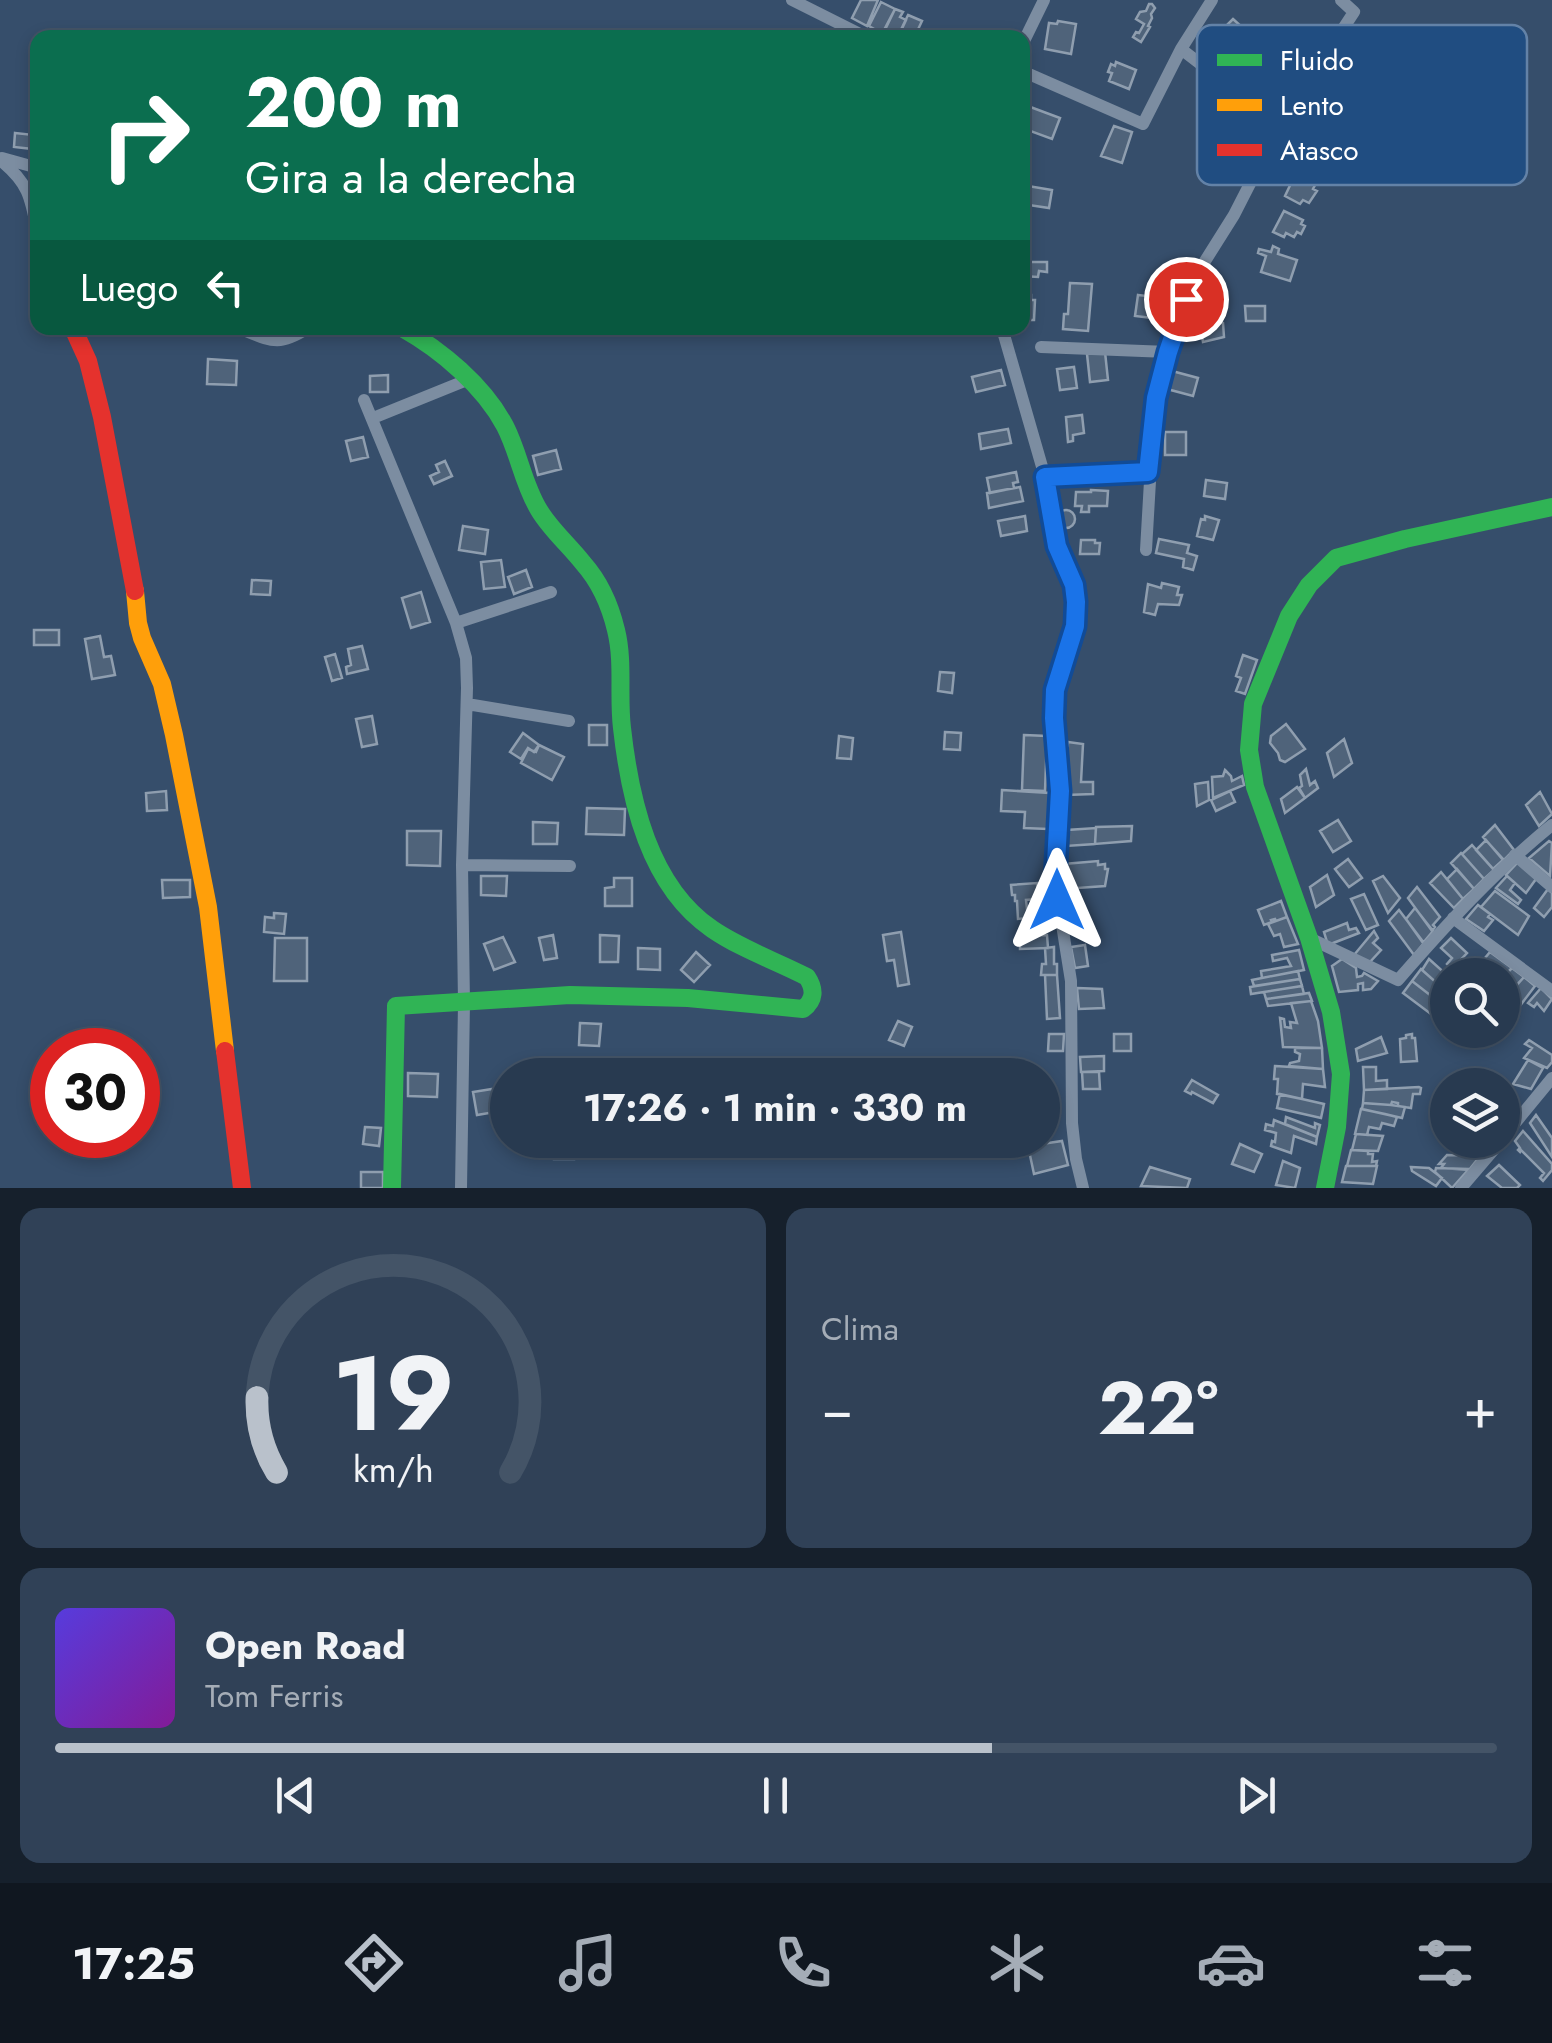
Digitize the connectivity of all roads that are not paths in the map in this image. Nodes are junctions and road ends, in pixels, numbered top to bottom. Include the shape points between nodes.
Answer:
1 (792, 0) edge
2 (1044, 0) edge
3 (1212, 0) edge
4 (1341, 0) edge
5 (1345, 25) edge
6 (845, 30) edge
7 (1030, 30) edge
8 (1180, 48) junction
9 (1197, 61) edge
10 (1030, 75) edge
11 (0, 158) edge
12 (30, 166) edge
13 (1249, 185) edge
14 (30, 201) edge
15 (76, 335) edge
16 (256, 335) edge
17 (297, 335) edge
18 (414, 335) edge
19 (1004, 335) edge
20 (1040, 347) dead end
21 (1168, 352) junction
22 (467, 380) junction
23 (364, 400) dead end
24 (373, 418) junction
25 (1148, 472) junction
26 (1045, 477) junction
27 (1552, 507) edge
28 (1146, 550) dead end
29 (551, 592) dead end
30 (456, 623) junction
31 (467, 704) junction
32 (569, 721) dead end
33 (1552, 824) edge
34 (1515, 855) junction
35 (462, 865) junction
36 (570, 866) dead end
37 (1552, 888) edge
38 (1452, 918) junction
39 (1309, 938) junction
40 (1552, 992) edge
41 (464, 1003) junction
42 (1552, 1078) edge
43 (1520, 1118) edge
44 (1487, 1158) edge
45 (242, 1188) edge
46 (392, 1188) edge
47 (461, 1188) edge
48 (1084, 1188) edge
49 (1324, 1188) edge
50 (1461, 1188) edge

1 - 6 street
2 - 7 street
3 - 8 street
4 - 5 street via 1354,12
8 - 9 street
8 - 10 street via 1143,124
11 - 12 street
11 - 14 street via 18,174
13 - 21 street via 1194,277
15 - 45 street via 96,390 138,624 162,684 208,907
16 - 17 street via 280,341
18 - 22 street
19 - 26 street
20 - 21 street
21 - 25 street
22 - 24 street
22 - 41 street via 490,403 533,500 597,582 612,614 626,760 656,865 703,923 807,977 814,990 803,1009 570,994
23 - 24 street
24 - 30 street
25 - 26 street
25 - 28 street
26 - 48 street via 1076,602 1055,690 1055,881 1071,980 1072,1123
27 - 39 street via 1336,558 1289,616 1253,704 1249,750 1255,787
29 - 30 street
30 - 31 street via 466,658
31 - 32 street
31 - 35 street
33 - 34 street
34 - 37 street
34 - 38 street
35 - 36 street
35 - 41 street
38 - 39 street via 1398,980
38 - 40 street
39 - 49 street via 1341,1074
41 - 46 street via 396,1006
41 - 47 street
42 - 43 street
44 - 50 street

